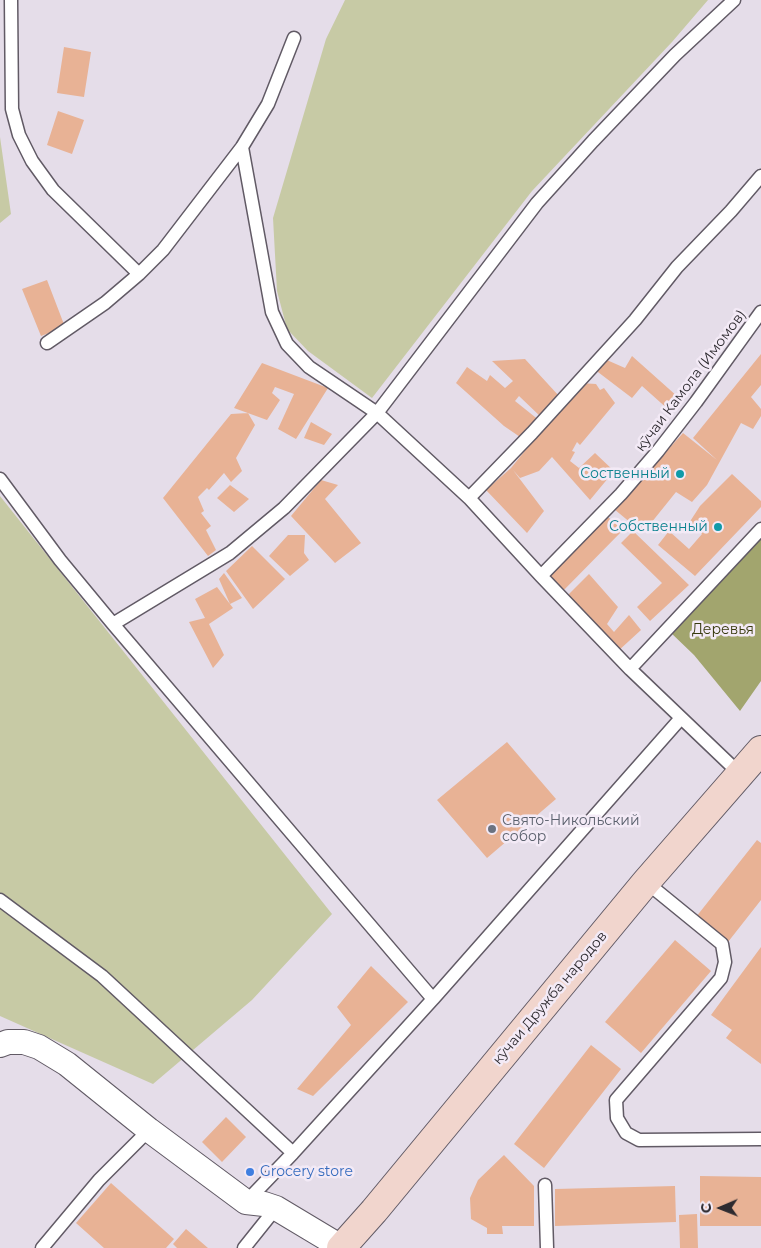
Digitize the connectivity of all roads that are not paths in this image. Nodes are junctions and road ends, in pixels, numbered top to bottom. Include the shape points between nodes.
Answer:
1 (11, 0) edge
2 (734, 0) edge
3 (294, 38) dead end
4 (242, 147) junction
5 (761, 176) edge
6 (138, 274) junction
7 (761, 312) edge
8 (47, 343) dead end
9 (377, 413) junction
10 (0, 480) edge
11 (469, 498) junction
12 (761, 529) edge
13 (541, 576) junction
14 (113, 624) junction
15 (630, 669) junction
16 (681, 718) junction
17 (761, 750) edge
18 (740, 774) junction
19 (646, 882) junction
20 (0, 900) edge
21 (433, 999) junction
22 (4, 1043) edge
23 (149, 1130) junction
24 (761, 1139) edge
25 (293, 1153) junction
26 (545, 1185) dead end
27 (246, 1202) junction
28 (276, 1208) junction
29 (42, 1248) edge
30 (244, 1248) edge
31 (341, 1248) edge
32 (547, 1248) edge

1 - 6 lane via 12,109 19,135 32,161 53,190
2 - 9 lane via 675,56 537,203
3 - 4 lane via 268,104
4 - 6 lane via 162,250
4 - 9 lane via 272,312 286,344 309,367
5 - 11 lane via 677,267 628,328
6 - 8 lane via 105,303
7 - 13 lane, кӯчаи Камола (Имомов) via 658,452
9 - 11 lane
9 - 14 lane via 257,532 230,553
10 - 14 lane
11 - 13 lane
12 - 15 lane
13 - 15 lane
14 - 21 lane
15 - 16 lane
16 - 18 lane
16 - 21 lane
17 - 18 main road, кӯчаи Дружба народов
18 - 19 main road, кӯчаи Дружба народов
19 - 24 lane via 722,944 725,962 721,978 616,1100 617,1118 626,1133 639,1140
19 - 31 main road, кӯчаи Дружба народов
20 - 25 lane via 102,976
21 - 25 lane
22 - 23 street via 24,1042 39,1047 66,1064
23 - 27 street
23 - 29 lane via 99,1180
25 - 27 lane
26 - 32 lane
27 - 28 street
28 - 30 lane
28 - 31 street

